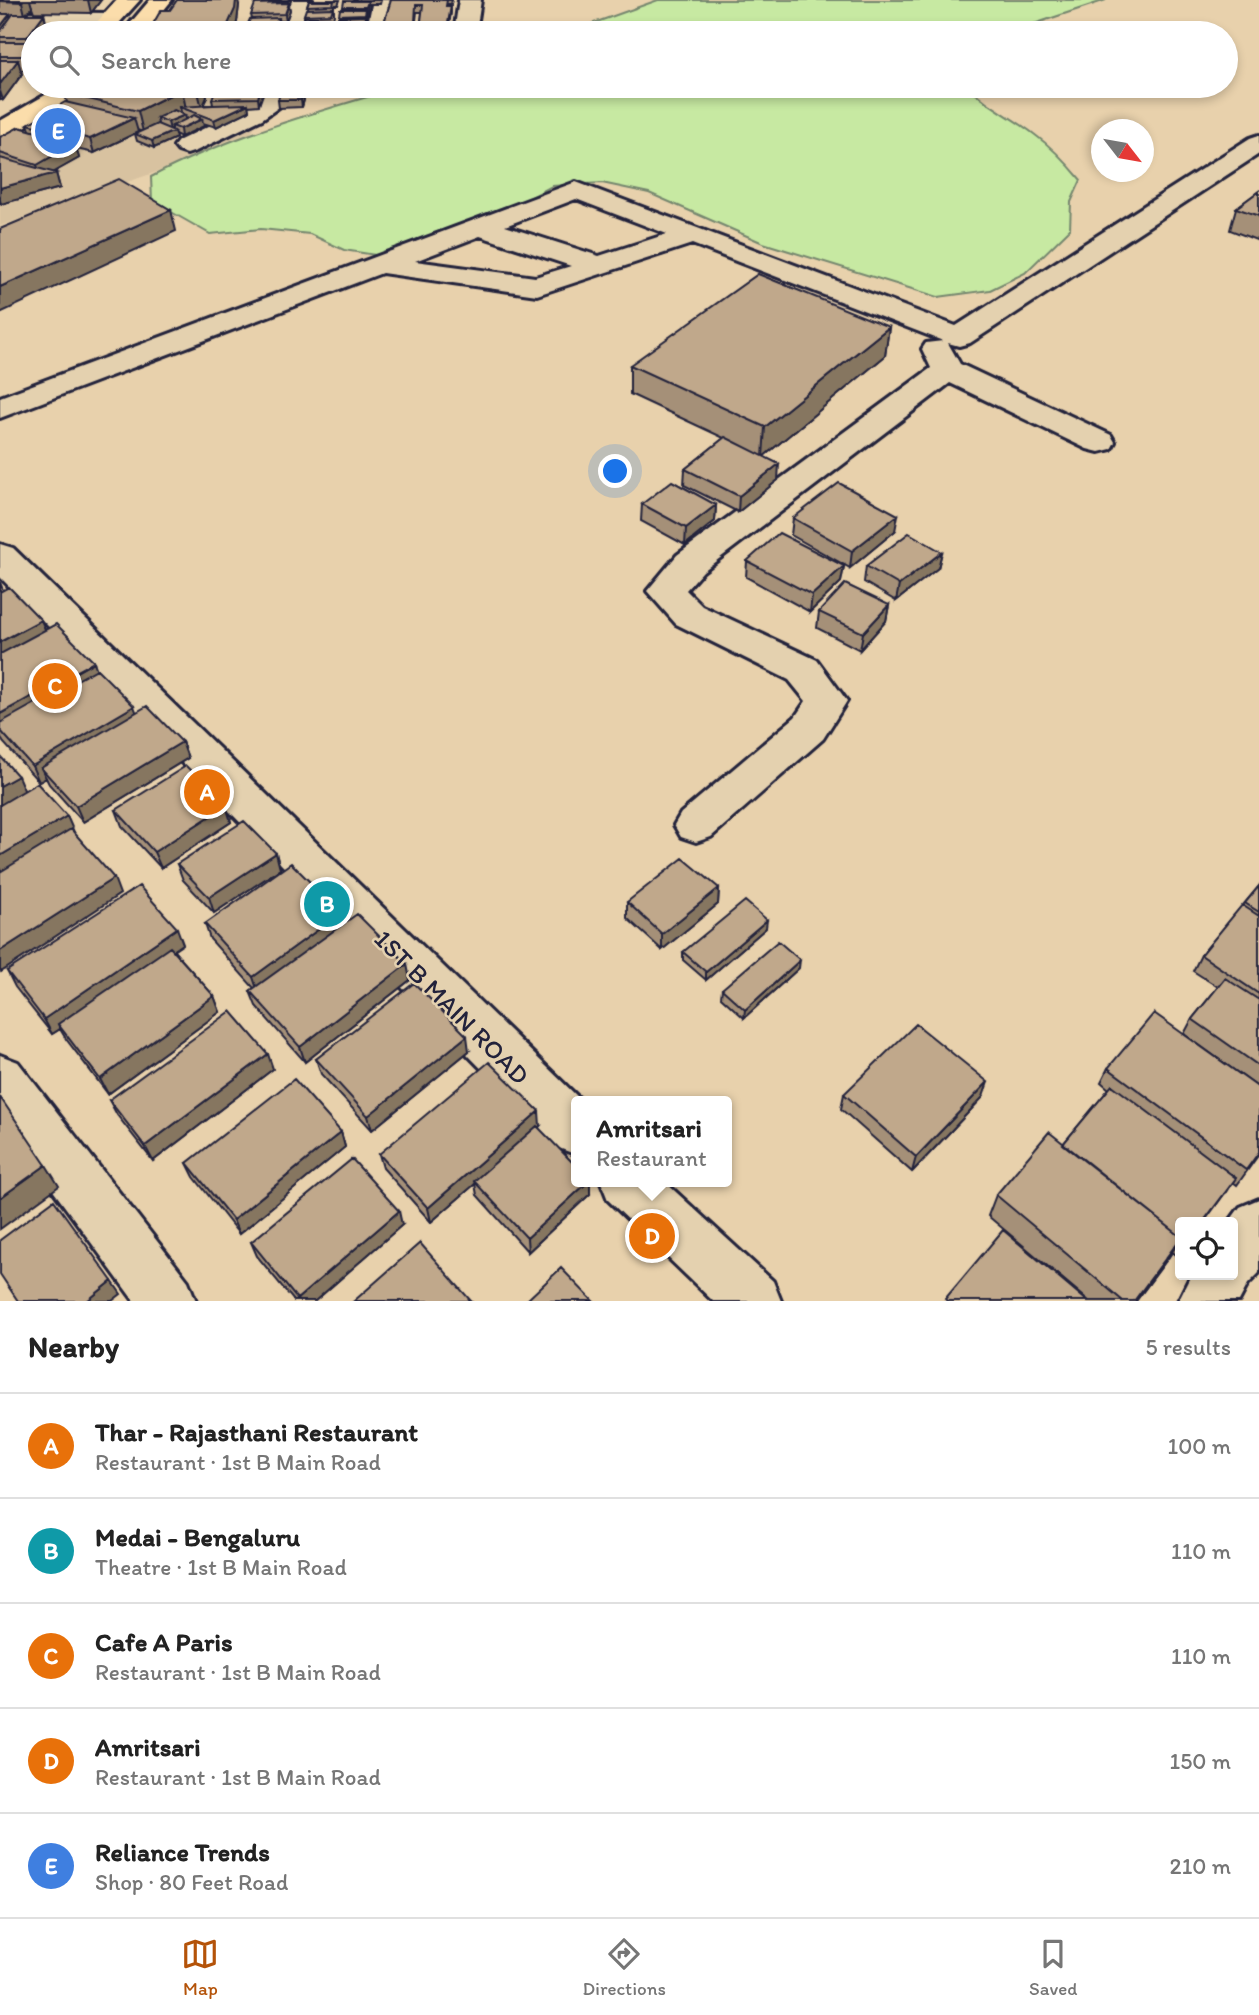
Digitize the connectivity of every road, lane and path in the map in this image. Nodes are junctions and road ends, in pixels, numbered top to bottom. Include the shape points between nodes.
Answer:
1 (130, 0) edge
2 (161, 0) edge
3 (301, 0) edge
4 (384, 0) edge
5 (470, 0) edge
6 (0, 19) edge
7 (26, 21) edge
8 (110, 21) edge
9 (143, 21) edge
10 (295, 21) edge
11 (380, 21) edge
12 (467, 21) edge
13 (28, 98) edge
14 (57, 98) edge
15 (272, 98) edge
16 (0, 115) edge
17 (0, 131) edge
18 (1259, 143) edge
19 (187, 146) dead end
20 (480, 227) junction
21 (693, 235) junction
22 (380, 265) junction
23 (597, 265) junction
24 (943, 331) junction
25 (948, 370) junction
26 (6, 399) edge
27 (1100, 442) dead end
28 (0, 556) edge
29 (696, 825) dead end
30 (0, 1077) edge
31 (571, 1125) edge
32 (633, 1187) edge
33 (1259, 1226) edge
34 (1238, 1256) edge
35 (1221, 1280) edge
36 (168, 1301) edge
37 (753, 1301) edge
38 (1206, 1301) edge

1 - 8 main road
2 - 9 main road
3 - 10 street
4 - 11 street
5 - 12 street
6 - 7 street
13 - 16 main road
14 - 17 main road
15 - 19 street via 253,114
18 - 24 street via 959,337
20 - 21 street via 576,190
20 - 22 street
20 - 23 street
21 - 23 street
21 - 24 street
22 - 23 street via 537,286
22 - 26 street
24 - 25 street via 937,352
25 - 27 street
25 - 29 street via 690,563 665,591 689,615 803,670 827,701 809,728
28 - 31 street, 1ST B MAIN ROAD
30 - 36 street
32 - 37 street
33 - 34 street
35 - 38 street

